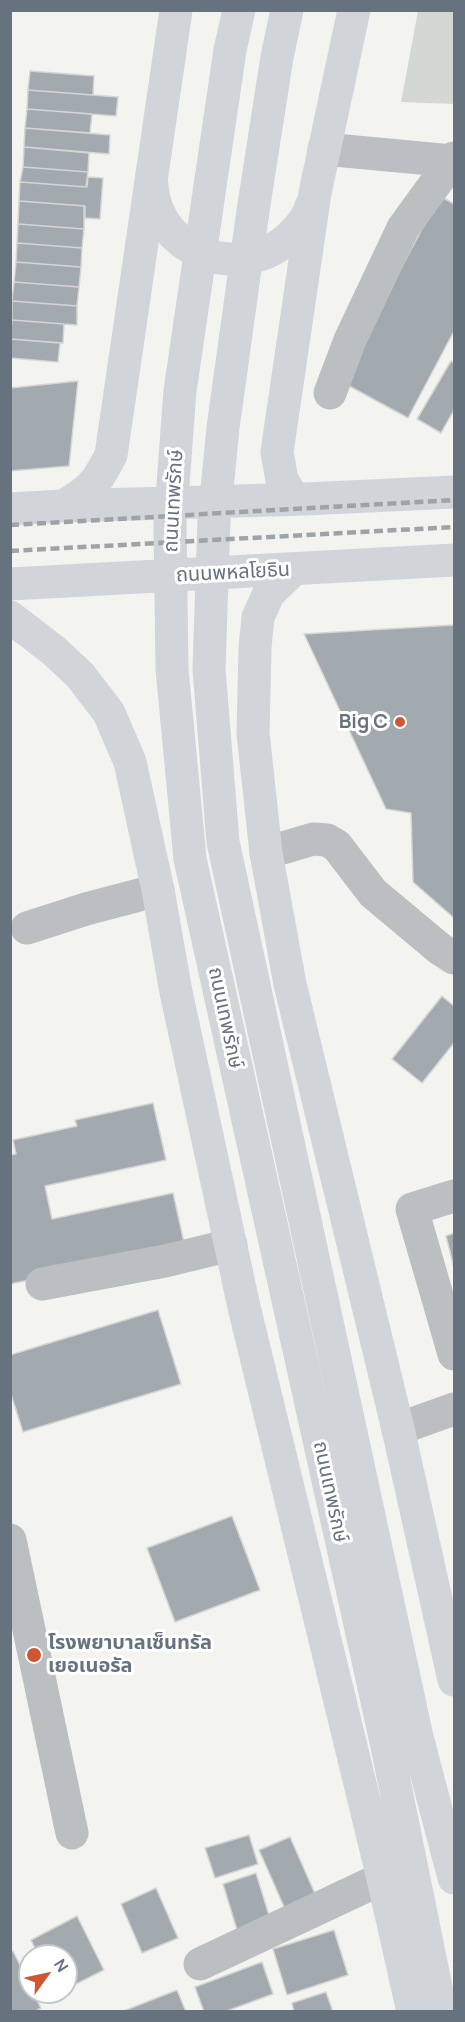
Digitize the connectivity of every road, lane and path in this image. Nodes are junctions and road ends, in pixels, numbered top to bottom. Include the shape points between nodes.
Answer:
1 (176, 10) edge
2 (229, 10) edge
3 (239, 10) edge
4 (287, 10) edge
5 (296, 10) edge
6 (354, 10) edge
7 (230, 50) junction
8 (277, 57) junction
9 (324, 149) junction
10 (154, 158) junction
11 (453, 159) edge
12 (315, 193) junction
13 (330, 393) dead end
14 (454, 492) edge
15 (294, 499) junction
16 (63, 506) junction
17 (10, 509) edge
18 (454, 560) edge
19 (293, 570) junction
20 (10, 584) edge
21 (10, 617) edge
22 (266, 853) junction
23 (158, 890) junction
24 (27, 928) dead end
25 (454, 958) edge
26 (287, 971) junction
27 (176, 992) junction
28 (454, 1196) edge
29 (231, 1245) junction
30 (42, 1284) dead end
31 (454, 1354) edge
32 (454, 1409) edge
33 (398, 1429) junction
34 (10, 1540) edge
35 (454, 1680) edge
36 (72, 1833) dead end
37 (383, 1878) junction
38 (454, 1878) edge
39 (200, 1964) dead end
40 (413, 2012) edge
41 (441, 2012) edge

1 - 10 main road
2 - 7 main road
3 - 7 main road, ถนนเทพรักษ์
4 - 8 main road, ถนนเทพรักษ์
5 - 8 main road
6 - 9 main road
7 - 41 main road, ถนนเทพรักษ์ via 180,391 170,524 173,681 190,859 387,1746
8 - 38 main road, ถนนเทพรักษ์ via 223,428 214,520 209,669 224,842 417,1737
9 - 11 street
9 - 12 main road
10 - 12 main road via 153,192 166,224 188,246 211,257 254,258 280,246 300,227
10 - 16 main road via 111,455 100,477 84,494
11 - 13 street via 403,228 350,340
12 - 15 main road via 277,452 282,480
14 - 15 main road
15 - 16 main road
16 - 17 main road
18 - 19 main road, ถนนพหลโยธิน
19 - 20 main road, ถนนพหลโยธิน
19 - 22 main road via 269,593 258,617 253,733
21 - 23 main road, ถนนเทพรักษ์ via 80,675 109,713 130,762
22 - 25 street via 313,839 327,840 337,846 373,893
22 - 26 main road
23 - 24 street
23 - 27 main road, ถนนเทพรักษ์
26 - 27 main road via 270,943 254,933 242,929 214,931 195,942 184,955 176,974
26 - 33 main road
27 - 29 main road, ถนนเทพรักษ์
28 - 31 street via 412,1209
29 - 30 street
29 - 37 main road, ถนนเทพรักษ์
32 - 33 street
33 - 35 main road
34 - 36 street
37 - 39 street
37 - 40 main road, ถนนเทพรักษ์

